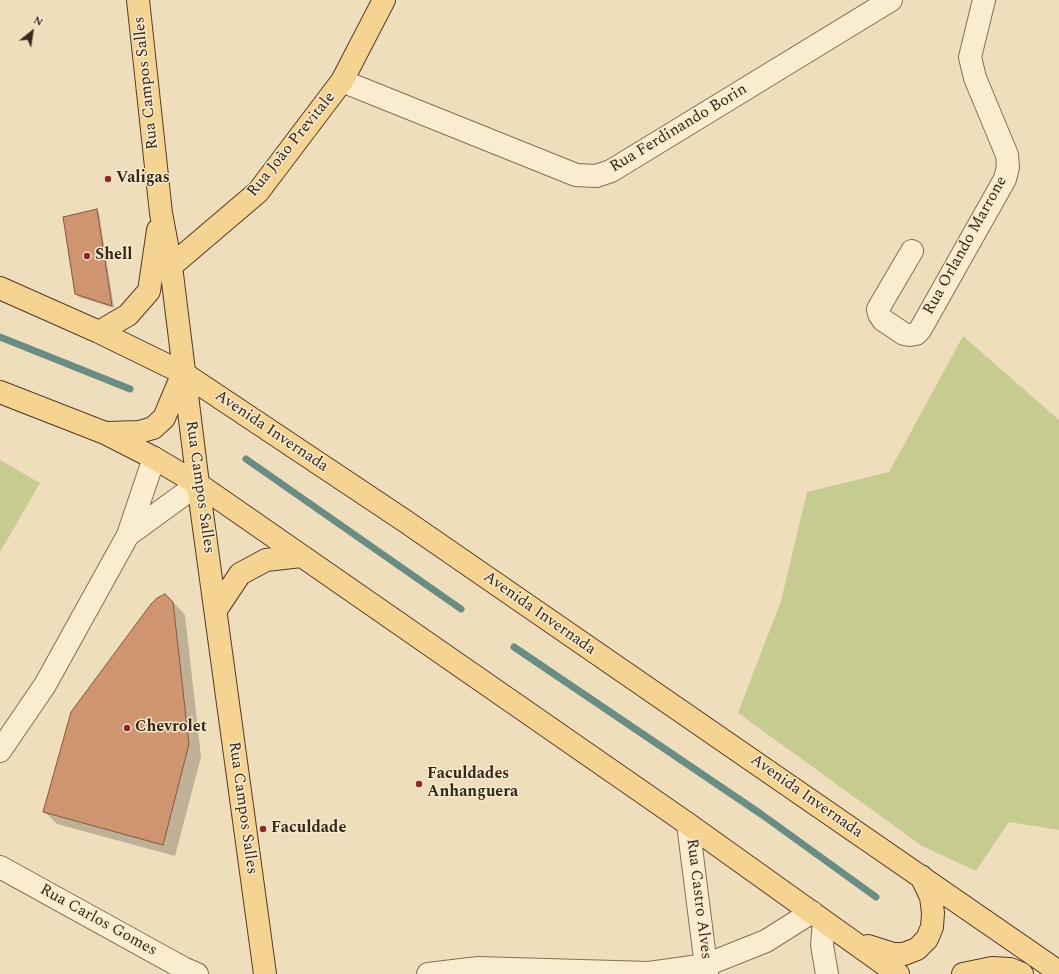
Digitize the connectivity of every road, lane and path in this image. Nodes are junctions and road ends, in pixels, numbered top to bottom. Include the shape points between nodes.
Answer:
1 (138, 0) edge
2 (384, 0) edge
3 (891, 0) edge
4 (984, 0) edge
5 (342, 81) junction
6 (161, 213) junction
7 (912, 251) dead end
8 (171, 266) junction
9 (0, 288) edge
10 (99, 332) junction
11 (183, 373) junction
12 (0, 392) edge
13 (105, 433) junction
14 (154, 458) junction
15 (198, 484) junction
16 (128, 535) junction
17 (301, 556) junction
18 (216, 610) junction
19 (0, 751) edge
20 (688, 824) junction
21 (0, 867) edge
22 (921, 876) junction
23 (818, 917) junction
24 (852, 941) junction
25 (706, 969) edge
26 (534, 972) edge
27 (1059, 972) edge
28 (968, 973) edge
29 (197, 974) edge
30 (265, 974) edge
31 (428, 974) edge
32 (826, 974) edge
33 (898, 974) edge
34 (1022, 974) edge

1 - 6 main road, Rua Campos Salles
2 - 5 main road, Rua João Previtale
3 - 5 street, Rua Ferdinando Borin via 611,171 596,176 576,175
4 - 7 street, Rua Orlando Marrone via 970,57 975,78 1007,155 1008,167 1005,179 920,330 910,335 904,334 883,320 878,308
5 - 8 main road, Rua João Previtale via 258,192
6 - 8 main road, Rua Campos Salles
6 - 10 main road via 150,291 128,315
8 - 11 main road, Rua Campos Salles
9 - 10 main road, Avenida Invernada
10 - 11 main road, Avenida Invernada
11 - 13 main road via 164,418 154,428 139,432
11 - 15 main road, Rua Campos Salles
11 - 22 main road, Avenida Invernada via 405,521
12 - 13 main road
13 - 14 main road
14 - 15 main road
14 - 16 street
15 - 16 street
15 - 17 main road
15 - 18 main road, Rua Campos Salles
16 - 19 street via 45,685
17 - 18 main road via 266,560 240,574
17 - 20 main road
18 - 30 main road, Rua Campos Salles
20 - 23 main road
20 - 25 street, Rua Castro Alves
21 - 29 street, Rua Carlos Gomes
22 - 24 main road via 931,897 933,912 932,927 927,940 904,954 893,954
22 - 27 main road, Avenida Invernada
23 - 24 main road
23 - 25 street
23 - 32 street
24 - 33 main road
25 - 26 street via 649,973
26 - 31 street via 478,968
28 - 34 main road via 992,968 1010,969

